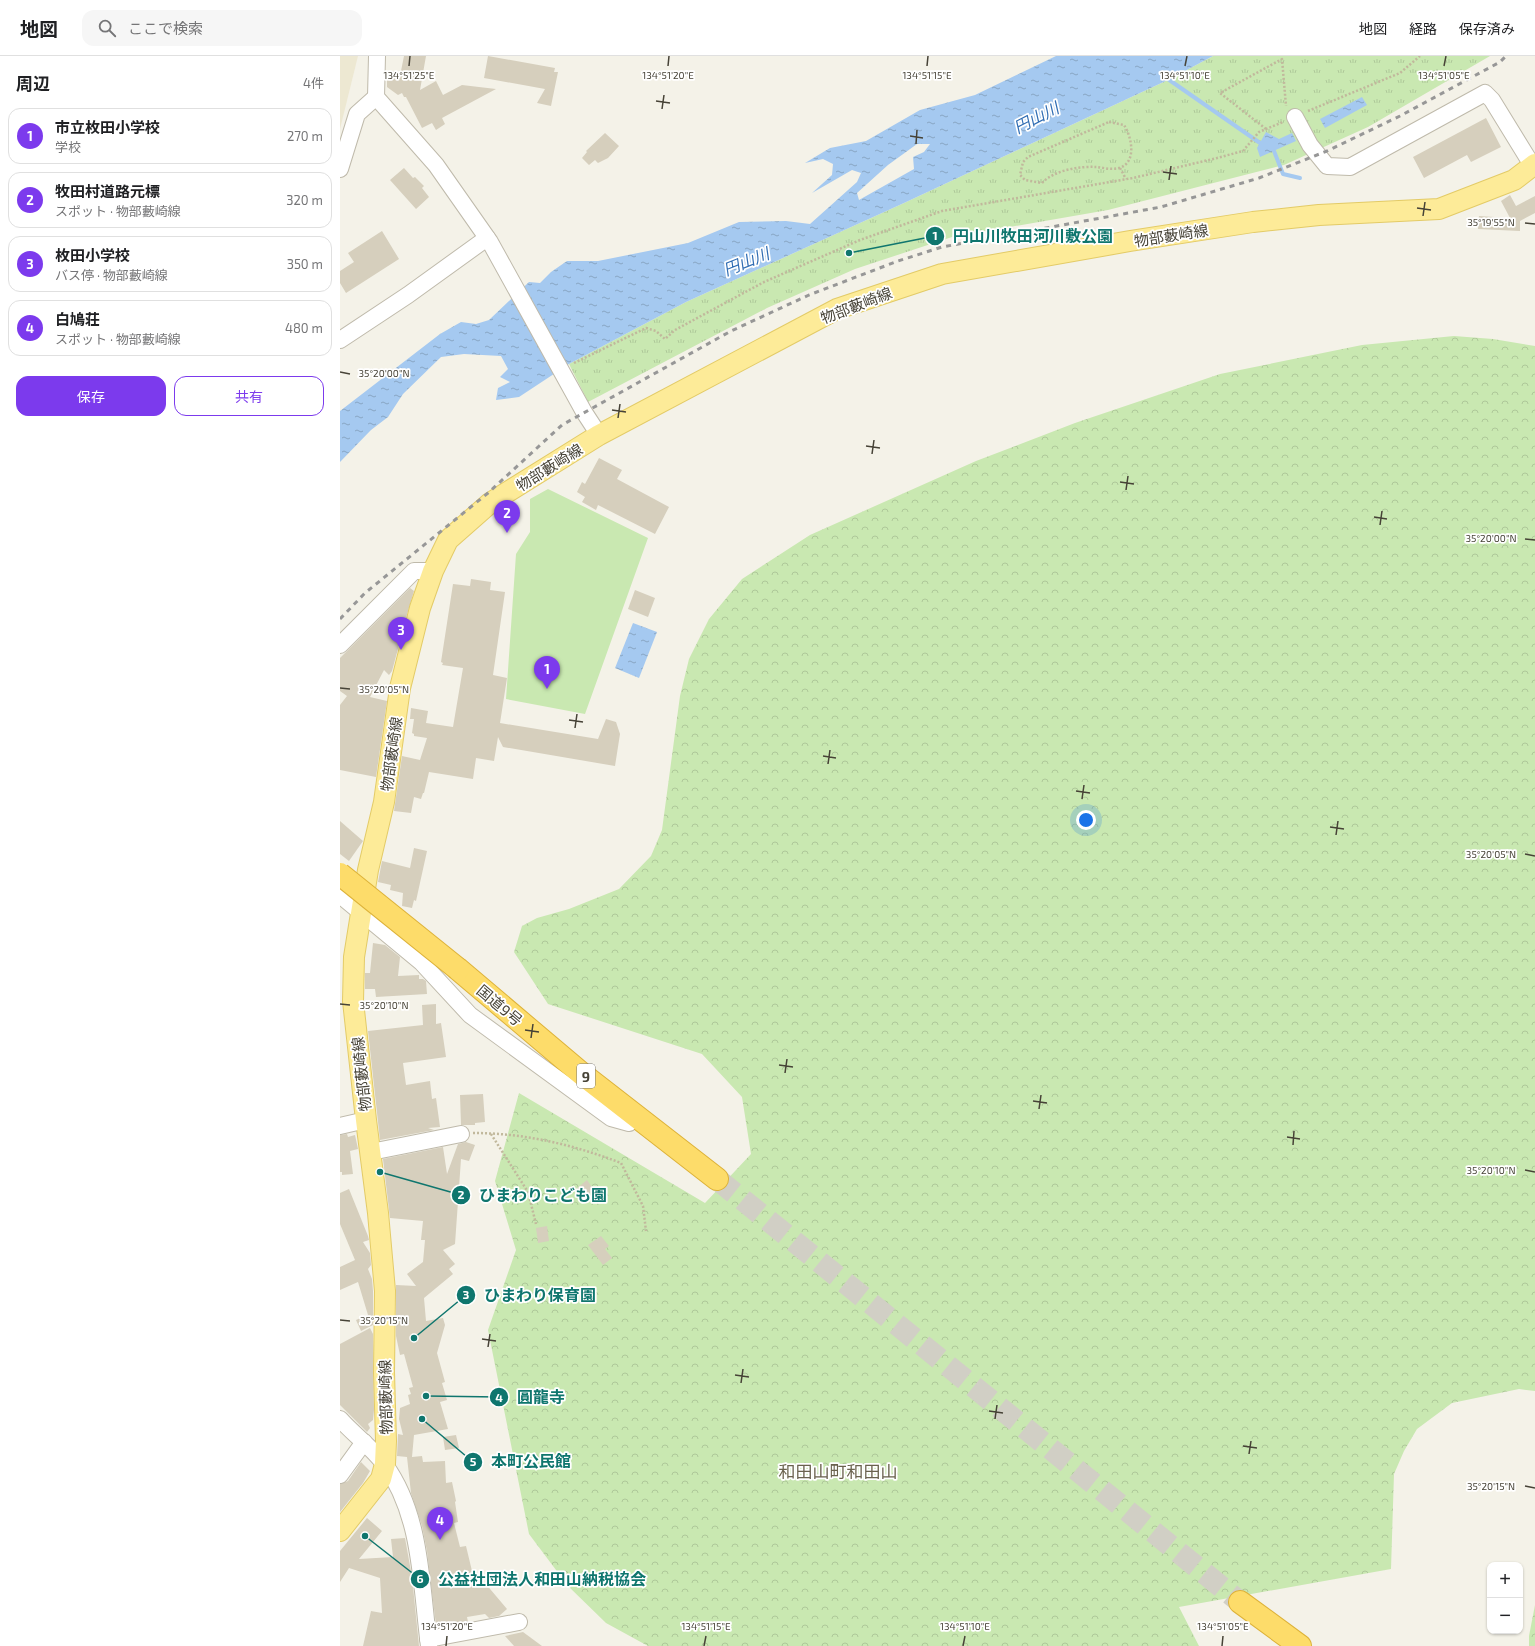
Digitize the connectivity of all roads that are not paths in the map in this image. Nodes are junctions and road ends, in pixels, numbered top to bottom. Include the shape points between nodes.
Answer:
1 (377, 56) edge
2 (376, 97) junction
3 (1291, 118) road end
4 (1534, 164) edge
5 (340, 169) edge
6 (489, 240) junction
7 (340, 340) edge
8 (599, 435) junction
9 (433, 571) junction
10 (340, 645) edge
11 (340, 874) edge
12 (340, 895) edge
13 (361, 912) junction
14 (636, 1114) junction
15 (366, 1120) junction
16 (340, 1126) edge
17 (461, 1134) road end
18 (371, 1152) junction
19 (717, 1179) tunnel mouth
20 (340, 1419) edge
21 (364, 1442) junction
22 (385, 1464) junction
23 (340, 1475) edge
24 (340, 1531) edge
25 (1240, 1602) tunnel mouth
26 (519, 1622) dead end
27 (429, 1642) edge
28 (1300, 1646) edge

1 - 2 street
2 - 5 street via 357,114
2 - 6 street via 436,165
3 - 4 street via 1327,166 1350,167 1485,93
4 - 8 main road, 物部藪崎線 via 1514,180 1439,209 1319,215 1253,222 942,274 837,309
6 - 7 street
6 - 8 street
8 - 9 main road, 物部藪崎線 via 490,503 448,540
9 - 10 street via 414,571
9 - 13 main road, 物部藪崎線 via 420,608 400,688 384,802
11 - 14 highway, 国道9号 / 9, bridge via 582,1074
12 - 13 street
13 - 14 street via 421,962 477,1020 611,1118 629,1123
13 - 15 main road, 物部藪崎線 via 354,957 353,1001
14 - 19 highway, 国道9号 / 9
15 - 16 street
15 - 18 main road, 物部藪崎線
17 - 18 street
18 - 22 main road, 物部藪崎線 via 385,1291
20 - 21 street
21 - 22 street
21 - 23 street
22 - 24 main road, 物部藪崎線 via 381,1479
22 - 27 street via 404,1498 417,1549
25 - 28 highway
26 - 27 street

